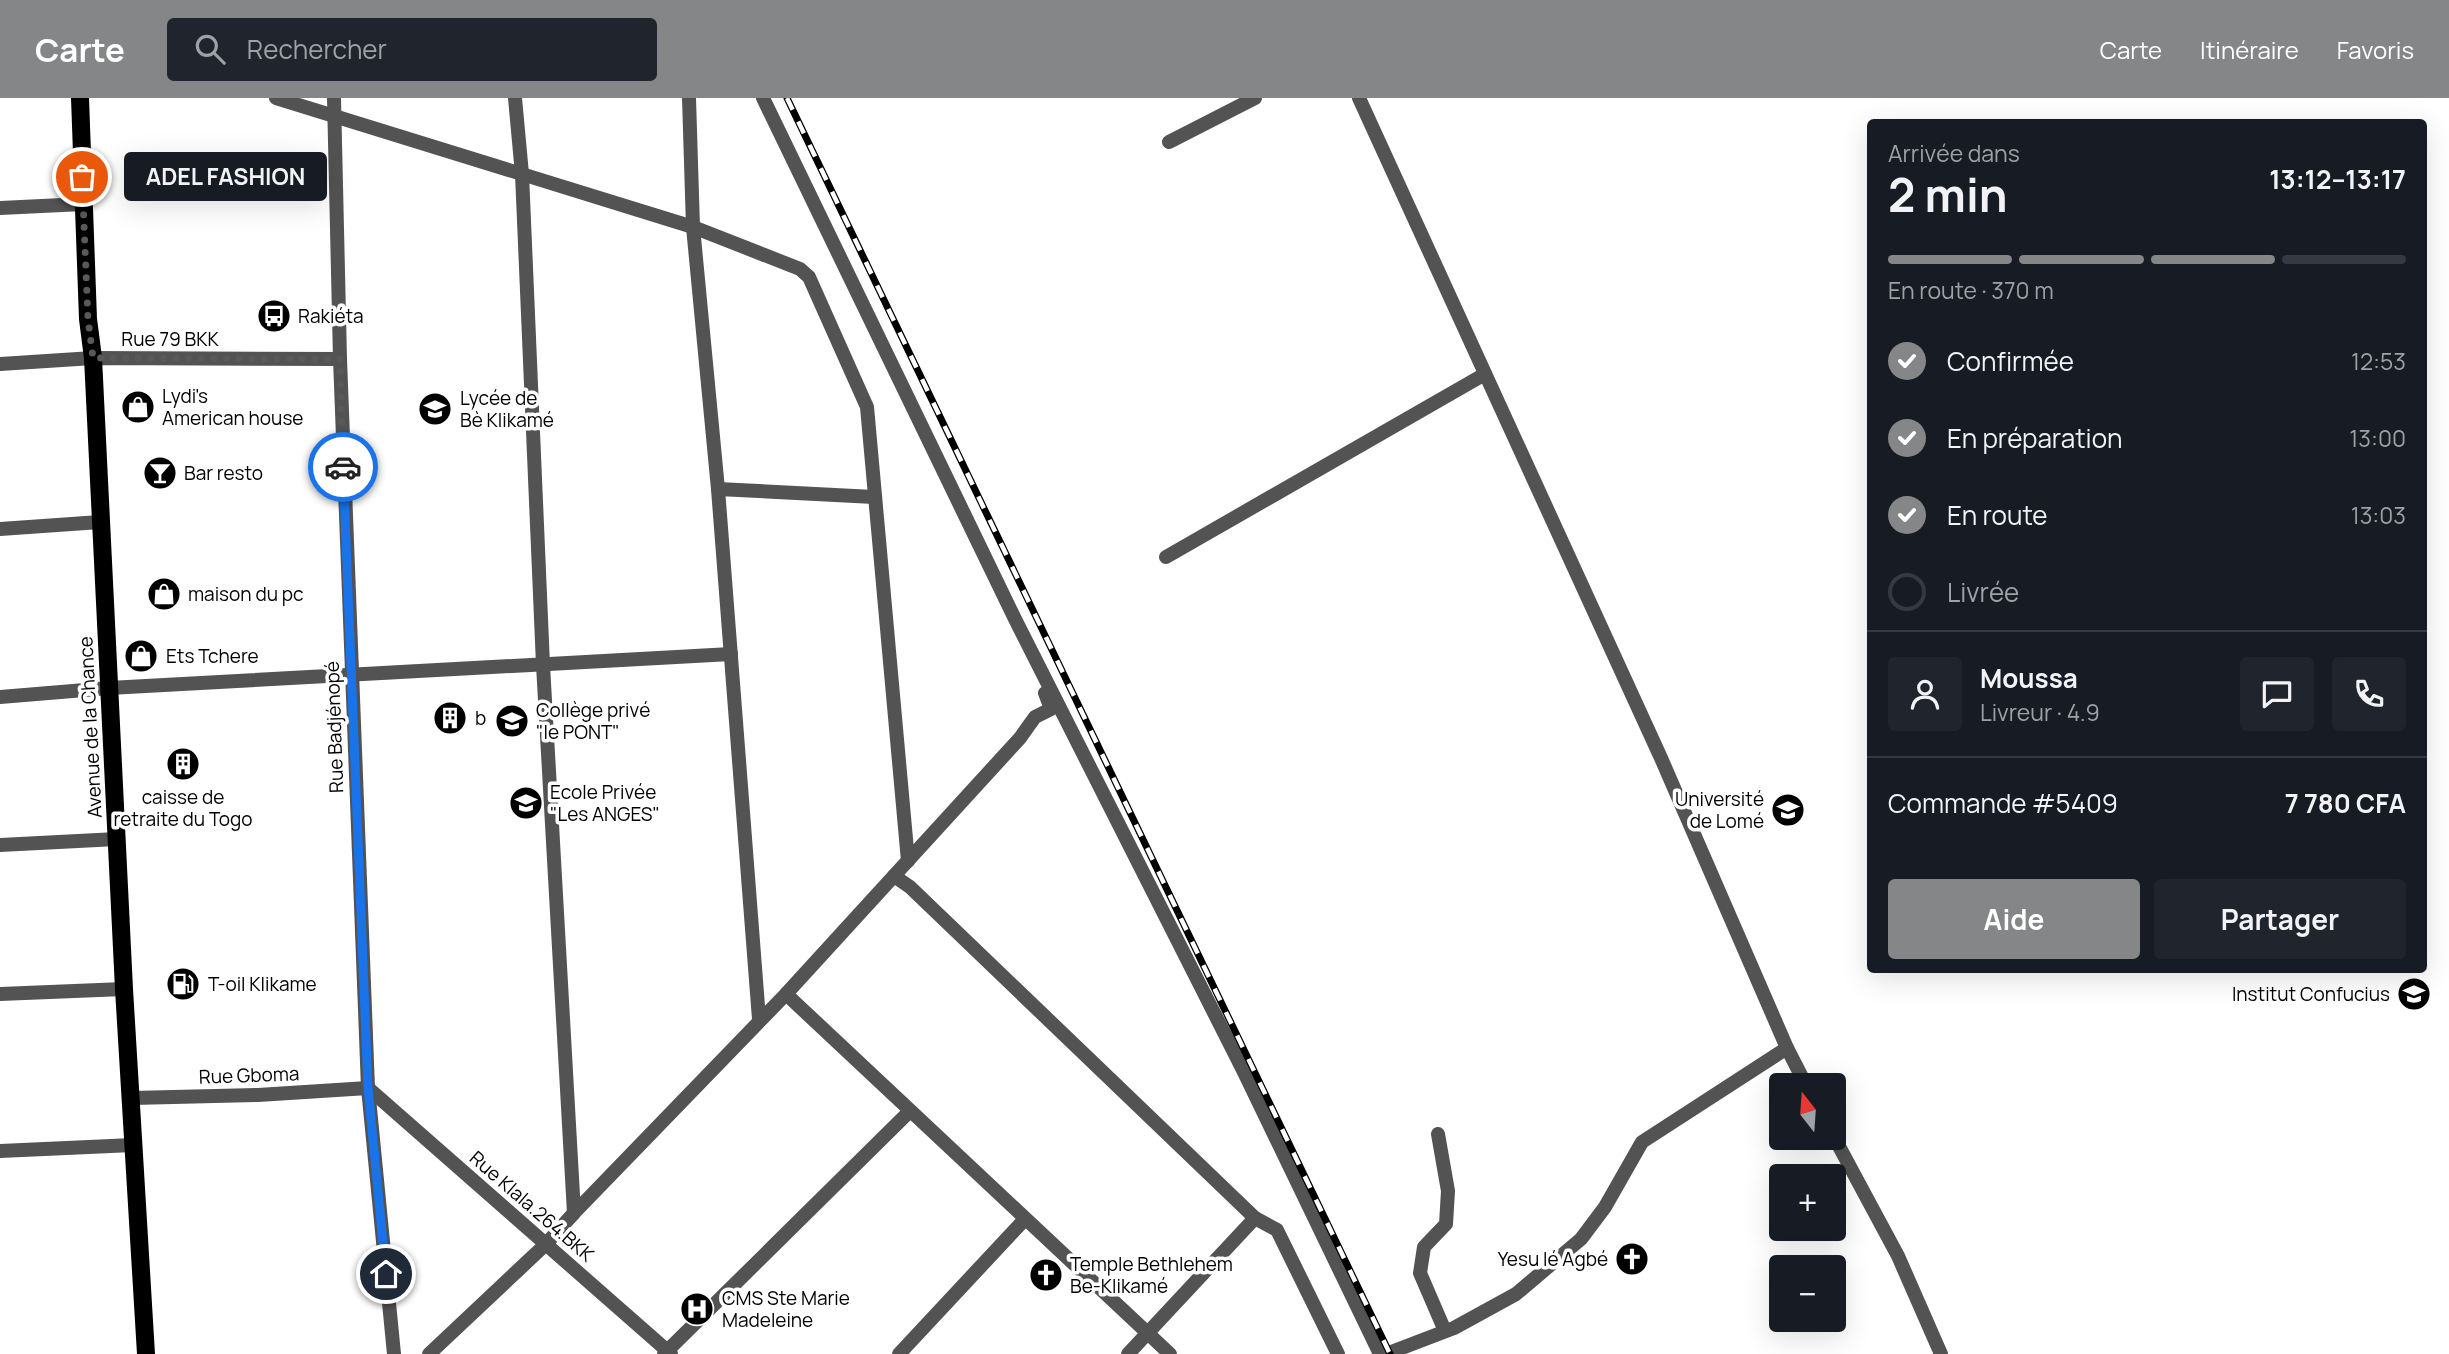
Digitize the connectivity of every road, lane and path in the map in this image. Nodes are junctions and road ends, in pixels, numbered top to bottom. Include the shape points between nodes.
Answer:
1 (80, 98) edge
2 (276, 98) edge
3 (334, 98) edge
4 (515, 98) edge
5 (689, 98) edge
6 (763, 98) edge
7 (1219, 98) edge
8 (1255, 98) edge
9 (1359, 98) edge
10 (1226, 113) junction
11 (334, 117) junction
12 (1169, 142) dead end
13 (522, 174) junction
14 (83, 204) junction
15 (0, 208) edge
16 (693, 227) junction
17 (93, 358) junction
18 (340, 359) junction
19 (0, 364) edge
20 (1485, 374) junction
21 (718, 489) junction
22 (874, 497) junction
23 (100, 522) junction
24 (0, 529) edge
25 (1166, 557) dead end
26 (1024, 634) junction
27 (731, 654) junction
28 (543, 665) junction
29 (351, 676) junction
30 (109, 688) junction
31 (0, 697) edge
32 (117, 839) junction
33 (0, 845) edge
34 (908, 860) junction
35 (894, 876) junction
36 (124, 989) junction
37 (0, 994) edge
38 (786, 994) junction
39 (759, 1019) junction
40 (1787, 1048) junction
41 (1800, 1073) edge
42 (368, 1088) junction
43 (132, 1098) junction
44 (910, 1111) junction
45 (1438, 1133) dead end
46 (133, 1145) junction
47 (1841, 1150) edge
48 (0, 1152) edge
49 (574, 1213) junction
50 (1255, 1218) junction
51 (1025, 1219) junction
52 (546, 1244) junction
53 (1445, 1331) junction
54 (1148, 1333) junction
55 (667, 1353) edge
56 (146, 1354) edge
57 (394, 1354) edge
58 (429, 1354) edge
59 (899, 1354) edge
60 (1128, 1354) edge
61 (1170, 1354) edge
62 (1338, 1354) edge
63 (1380, 1354) edge
64 (1386, 1354) edge
65 (1941, 1354) edge

1 - 14 main road, Avenue de la Chance
2 - 11 street
3 - 11 street, Rue Badjénopé
4 - 13 street
5 - 16 street
6 - 26 street
7 - 10 street
8 - 10 street
9 - 20 street
10 - 12 street
11 - 13 street
11 - 18 street, Rue Badjénopé
13 - 16 street
13 - 28 street
14 - 15 street
14 - 17 main road, Avenue de la Chance
16 - 21 street
16 - 22 street via 800,269 809,278 867,407
17 - 18 street, Rue 79 BKK
17 - 19 street, Rue 79 BKK
17 - 23 main road, Avenue de la Chance
18 - 29 street, Rue Badjénopé
20 - 25 street
20 - 40 street
21 - 22 street
21 - 27 street
22 - 34 street
23 - 24 street
23 - 30 main road, Avenue de la Chance
26 - 34 street via 1051,709 1035,717
26 - 63 street
27 - 28 street
27 - 39 street
28 - 29 street
28 - 49 street
29 - 30 street
29 - 42 street, Rue Badjénopé
30 - 31 street
30 - 32 main road, Avenue de la Chance
32 - 33 street
32 - 36 main road, Avenue de la Chance
34 - 35 street
35 - 38 street
35 - 50 street
36 - 37 street
36 - 43 main road, Avenue de la Chance
38 - 39 street
38 - 44 street
39 - 49 street
40 - 41 street
40 - 53 street via 1642,1142 1581,1239 1516,1294
42 - 43 street, Rue Gboma
42 - 52 street, Rue Klala.264.BKK
42 - 57 street, Rue Badjénopé
43 - 46 main road, Avenue de la Chance
44 - 51 street
44 - 55 street
45 - 53 street via 1448,1191 1446,1224 1424,1247 1420,1273
46 - 48 street
46 - 56 main road, Avenue de la Chance
47 - 65 street via 1898,1256
49 - 52 street
50 - 54 street
50 - 62 street via 1277,1230
51 - 54 street
51 - 59 street
52 - 55 street, Rue Klala.264.BKK
52 - 58 street
53 - 64 street
54 - 60 street
54 - 61 street

